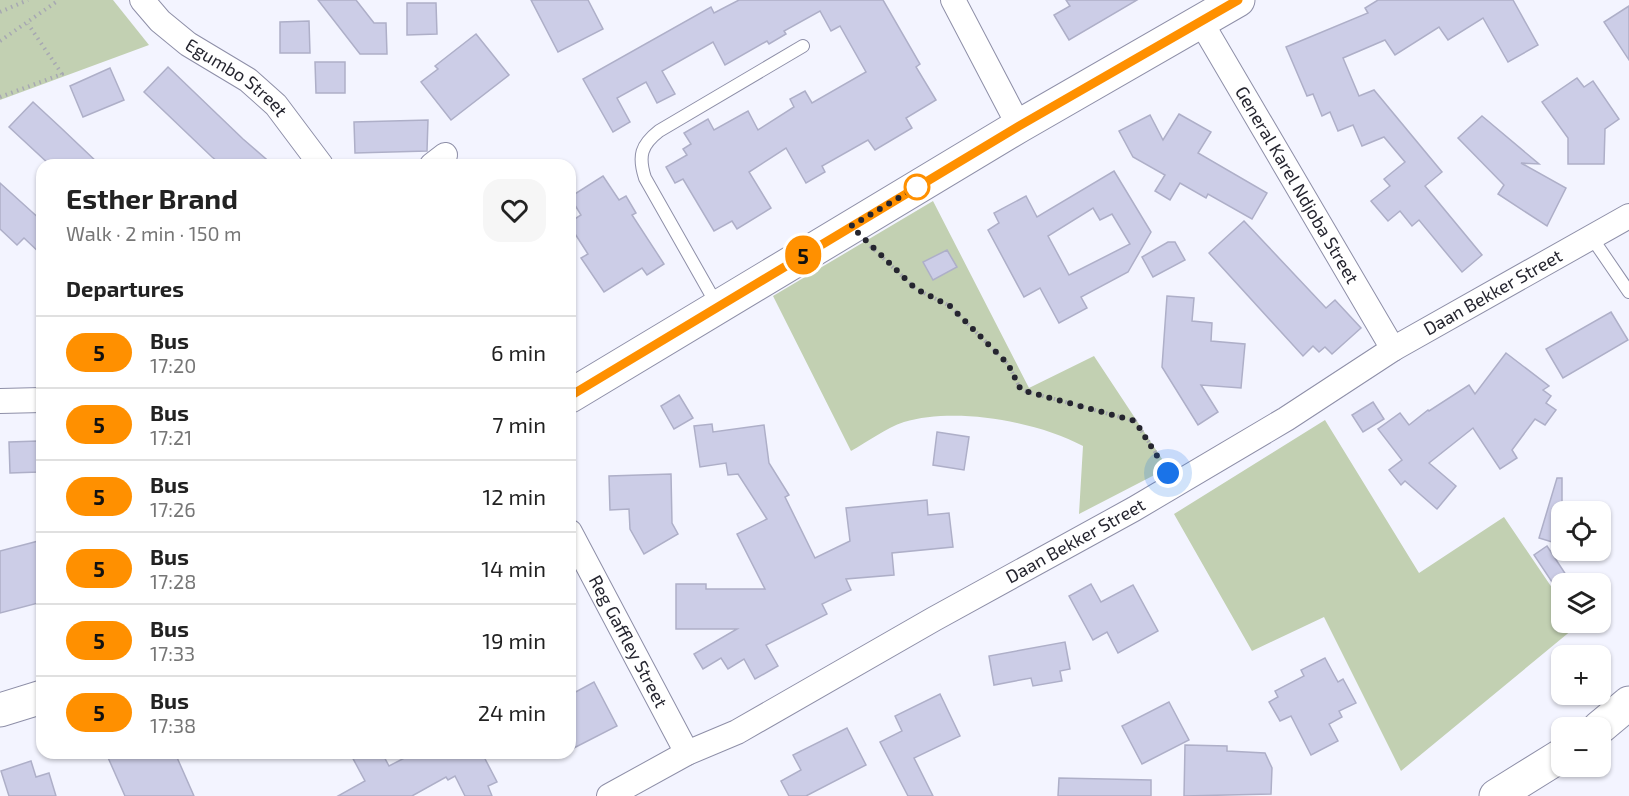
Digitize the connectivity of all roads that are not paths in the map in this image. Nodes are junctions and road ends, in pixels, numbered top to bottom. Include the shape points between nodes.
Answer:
1 (142, 0) edge
2 (953, 0) edge
3 (1238, 0) edge
4 (1201, 22) junction
5 (803, 46) dead end
6 (1019, 126) junction
7 (316, 159) edge
8 (1629, 216) edge
9 (1592, 238) junction
10 (1629, 292) edge
11 (717, 306) junction
12 (1393, 349) junction
13 (576, 392) edge
14 (36, 400) edge
15 (0, 401) edge
16 (576, 543) edge
17 (36, 699) edge
18 (1629, 703) edge
19 (0, 710) edge
20 (1629, 714) edge
21 (1611, 719) edge
22 (1611, 723) edge
23 (687, 753) junction
24 (1551, 762) edge
25 (609, 796) edge
26 (1496, 796) edge

1 - 7 street, Egumbo Street via 188,44 248,80 276,105
2 - 6 street
3 - 4 main road
4 - 6 main road
4 - 12 street, General Karel Ndjoba Street
5 - 11 lane via 659,131 643,145 640,163 645,178
6 - 11 main road
8 - 9 street, Daan Bekker Street
9 - 10 lane
9 - 12 street, Daan Bekker Street
11 - 13 main road
12 - 23 street, Daan Bekker Street via 1286,419 1134,509 736,732
14 - 15 street
16 - 23 street, Reg Gaffley Street
17 - 19 main road
18 - 21 main road
20 - 22 main road
23 - 25 street, Daan Bekker Street
24 - 26 main road

